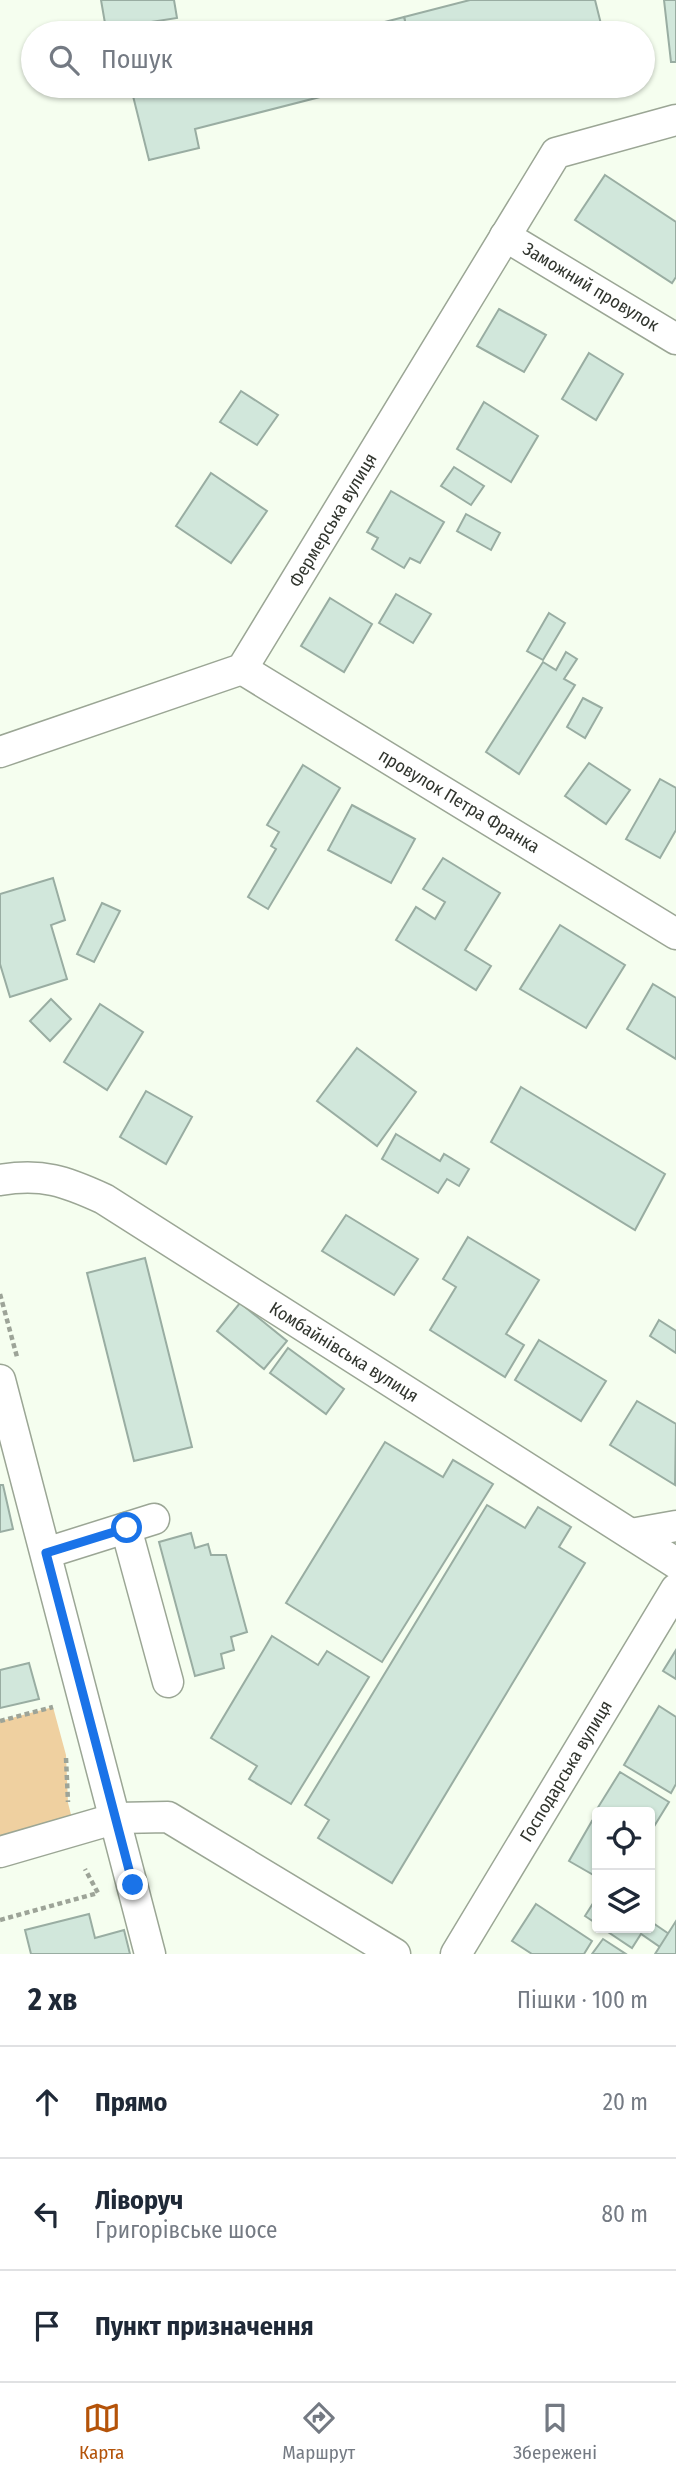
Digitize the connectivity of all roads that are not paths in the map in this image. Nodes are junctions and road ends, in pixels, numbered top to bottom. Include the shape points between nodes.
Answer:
1 (676, 120) edge
2 (505, 236) junction
3 (676, 339) edge
4 (242, 669) junction
5 (0, 752) edge
6 (676, 934) edge
7 (0, 1180) edge
8 (0, 1380) edge
9 (676, 1526) edge
10 (631, 1534) junction
11 (46, 1553) junction
12 (676, 1563) edge
13 (676, 1589) edge
14 (168, 1682) dead end
15 (117, 1818) junction
16 (0, 1852) edge
17 (150, 1954) edge
18 (395, 1954) edge
19 (456, 1954) edge

1 - 2 street, Фермерська вулиця via 556,153
2 - 3 street, Заможний провулок
2 - 4 street, Фермерська вулиця
4 - 5 street
4 - 6 street, провулок Петра Франка
7 - 10 street, Комбайнівська вулиця via 29,1175 67,1182 104,1199
8 - 11 street
9 - 10 street
10 - 12 street, Комбайнівська вулиця
11 - 14 street via 140,1524
11 - 15 street
13 - 19 street, Господарська вулиця
15 - 16 street
15 - 17 street
15 - 18 street via 168,1817

